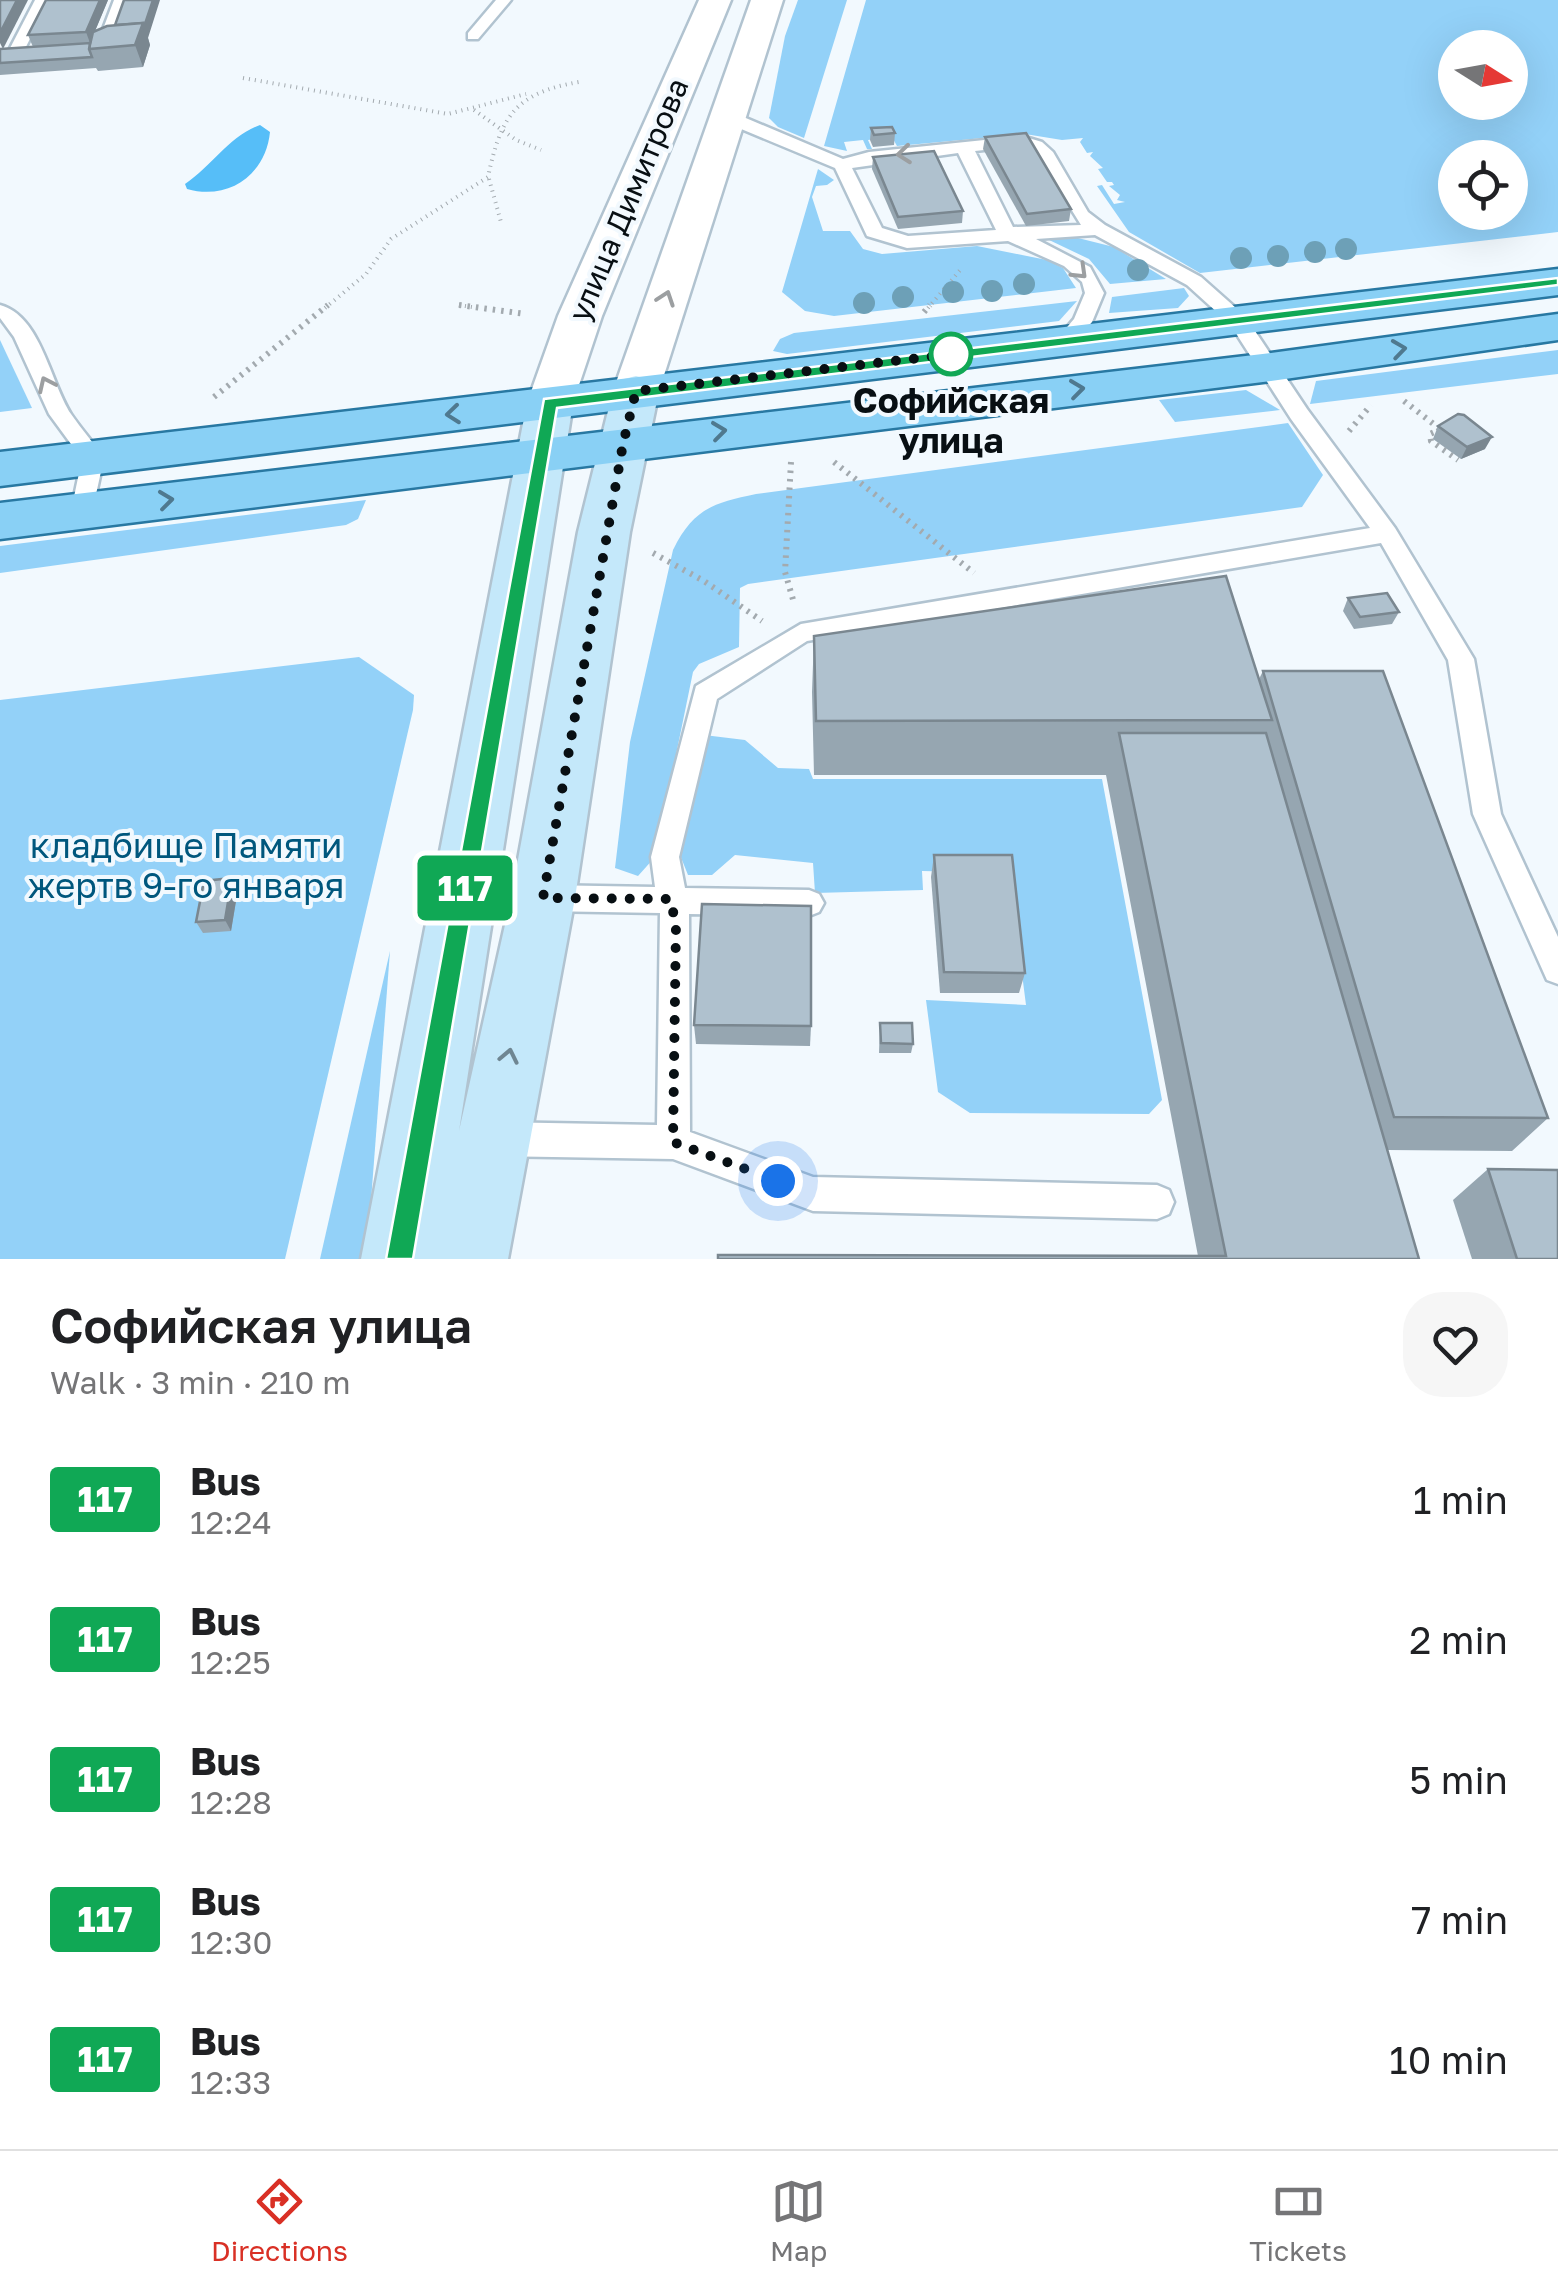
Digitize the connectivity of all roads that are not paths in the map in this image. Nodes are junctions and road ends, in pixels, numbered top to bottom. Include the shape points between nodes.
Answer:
1 (42, 0) edge
2 (122, 0) edge
3 (504, 0) edge
4 (715, 0) edge
5 (767, 0) edge
6 (473, 36) dead end
7 (69, 52) edge
8 (33, 53) edge
9 (7, 55) edge
10 (728, 117) junction
11 (964, 147) junction
12 (842, 166) junction
13 (1098, 229) junction
14 (1006, 232) junction
15 (1558, 282) edge
16 (0, 312) edge
17 (1238, 320) junction
18 (1558, 327) edge
19 (1066, 340) junction
20 (1271, 366) junction
21 (630, 418) junction
22 (545, 429) junction
23 (93, 458) junction
24 (0, 469) edge
25 (82, 511) junction
26 (0, 521) edge
27 (1387, 534) junction
28 (543, 898) junction
29 (670, 899) junction
30 (809, 903) edge
31 (1558, 970) edge
32 (491, 1139) junction
33 (673, 1142) junction
34 (1157, 1202) dead end
35 (400, 1259) edge
36 (469, 1259) edge

1 - 9 lane
2 - 7 lane via 107,39
3 - 6 lane
4 - 22 street, улица Димитрова via 580,316
5 - 10 street, улица Димитрова
8 - 9 lane
10 - 12 lane
21 -> 10 street, улица Димитрова
11 -> 12 lane
11 - 13 lane via 1036,146
11 - 14 lane
12 - 14 lane via 874,232 907,242
13 - 14 lane
13 - 17 lane via 1194,281
14 -> 19 lane via 1072,262 1092,283 1093,308
15 - 17 main road
23 -> 16 lane via 60,414 24,337
17 - 19 main road
17 - 20 lane
20 -> 18 main road
19 - 21 main road
21 -> 20 main road
20 - 27 lane
21 - 22 main road
21 - 28 main road
22 -> 23 main road
25 -> 22 main road
22 - 35 main road
23 - 24 main road
23 - 25 lane
25 - 26 main road
27 - 29 lane via 796,637 705,693 665,857
27 - 31 lane via 1462,659 1487,814
28 - 29 lane
32 -> 28 main road
29 - 30 lane
29 - 33 lane via 676,924
32 - 33 lane
32 - 36 main road
33 - 34 lane via 813,1194

